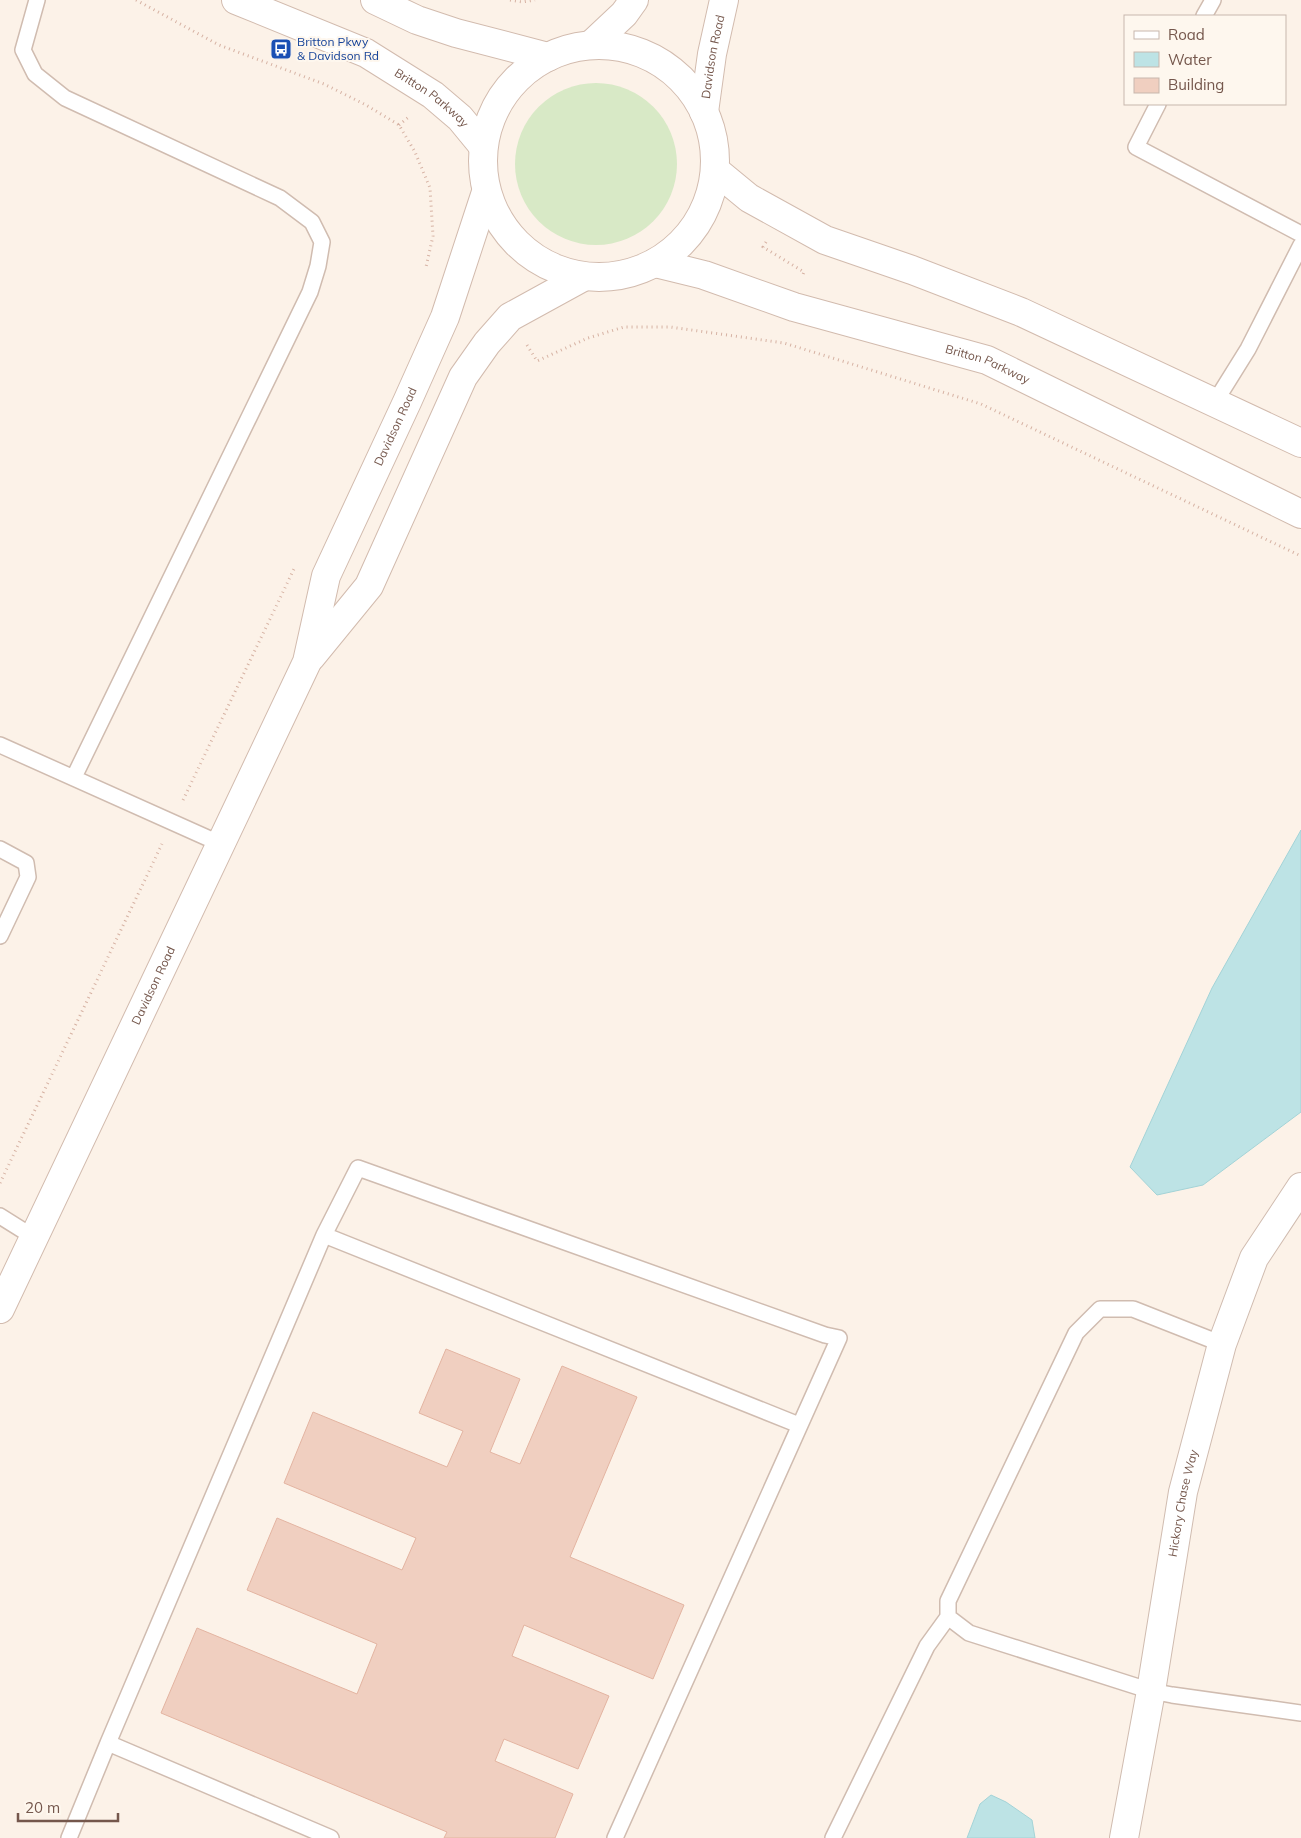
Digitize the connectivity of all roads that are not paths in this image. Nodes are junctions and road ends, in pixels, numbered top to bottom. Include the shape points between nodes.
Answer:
1 (37, 0) edge
2 (236, 0) edge
3 (375, 0) edge
4 (634, 0) edge
5 (724, 0) edge
6 (1212, 0) edge
7 (1204, 15) edge
8 (591, 45) junction
9 (548, 57) junction
10 (1157, 105) edge
11 (704, 112) junction
12 (483, 146) junction
13 (714, 170) junction
14 (486, 192) junction
15 (1301, 234) edge
16 (1301, 245) edge
17 (655, 263) junction
18 (583, 277) junction
19 (1216, 402) junction
20 (1301, 442) edge
21 (1301, 514) edge
22 (306, 662) junction
23 (0, 745) edge
24 (74, 777) junction
25 (220, 844) junction
26 (0, 849) edge
27 (0, 936) edge
28 (1301, 1187) edge
29 (0, 1216) edge
30 (324, 1235) junction
31 (34, 1238) junction
32 (0, 1309) edge
33 (1222, 1344) junction
34 (799, 1425) junction
35 (948, 1616) junction
36 (1151, 1691) junction
37 (1301, 1713) edge
38 (108, 1743) junction
39 (69, 1838) edge
40 (331, 1838) edge
41 (615, 1838) edge
42 (833, 1838) edge
43 (1124, 1838) edge

1 - 24 lane via 23,50 34,74 65,98 280,198 312,222 322,242 310,292
2 - 12 main road, Britton Parkway via 366,53 433,95 460,118
3 - 9 main road via 417,20 456,33
4 - 8 main road
5 - 11 main road, Davidson Road
6 - 7 lane
8 - 9 main road
8 - 11 main road via 619,46 646,54 689,88
9 - 12 main road via 517,79 495,110
10 - 15 lane via 1136,147
11 - 13 main road via 713,141
12 - 14 main road
13 - 17 main road via 705,207 685,239
13 - 19 main road via 749,198 825,240 1021,312
14 - 18 main road via 500,223 522,249 550,268
14 - 22 main road, Davidson Road via 445,317 326,576
16 - 19 lane via 1248,349
17 - 18 main road via 620,276
17 - 21 main road, Britton Parkway via 704,275 794,307 987,360
18 - 22 main road, Davidson Road via 510,317 482,350 463,377 369,586
19 - 20 main road
22 - 25 main road, Davidson Road
23 - 24 lane
24 - 25 lane
25 - 31 main road, Davidson Road
26 - 27 lane via 26,863 28,877
28 - 33 main road, Hickory Chase Way via 1254,1258
29 - 31 lane
30 - 34 lane
30 - 34 lane via 358,1168 839,1338
30 - 38 lane
31 - 32 main road, Davidson Road
33 - 35 lane via 1133,1309 1100,1309 1076,1333 948,1601
33 - 36 main road, Hickory Chase Way via 1183,1492
34 - 41 lane
35 - 36 lane via 969,1633
35 - 42 lane via 927,1646
36 - 37 lane
36 - 43 main road, Hickory Chase Way
38 - 39 lane
38 - 40 lane

